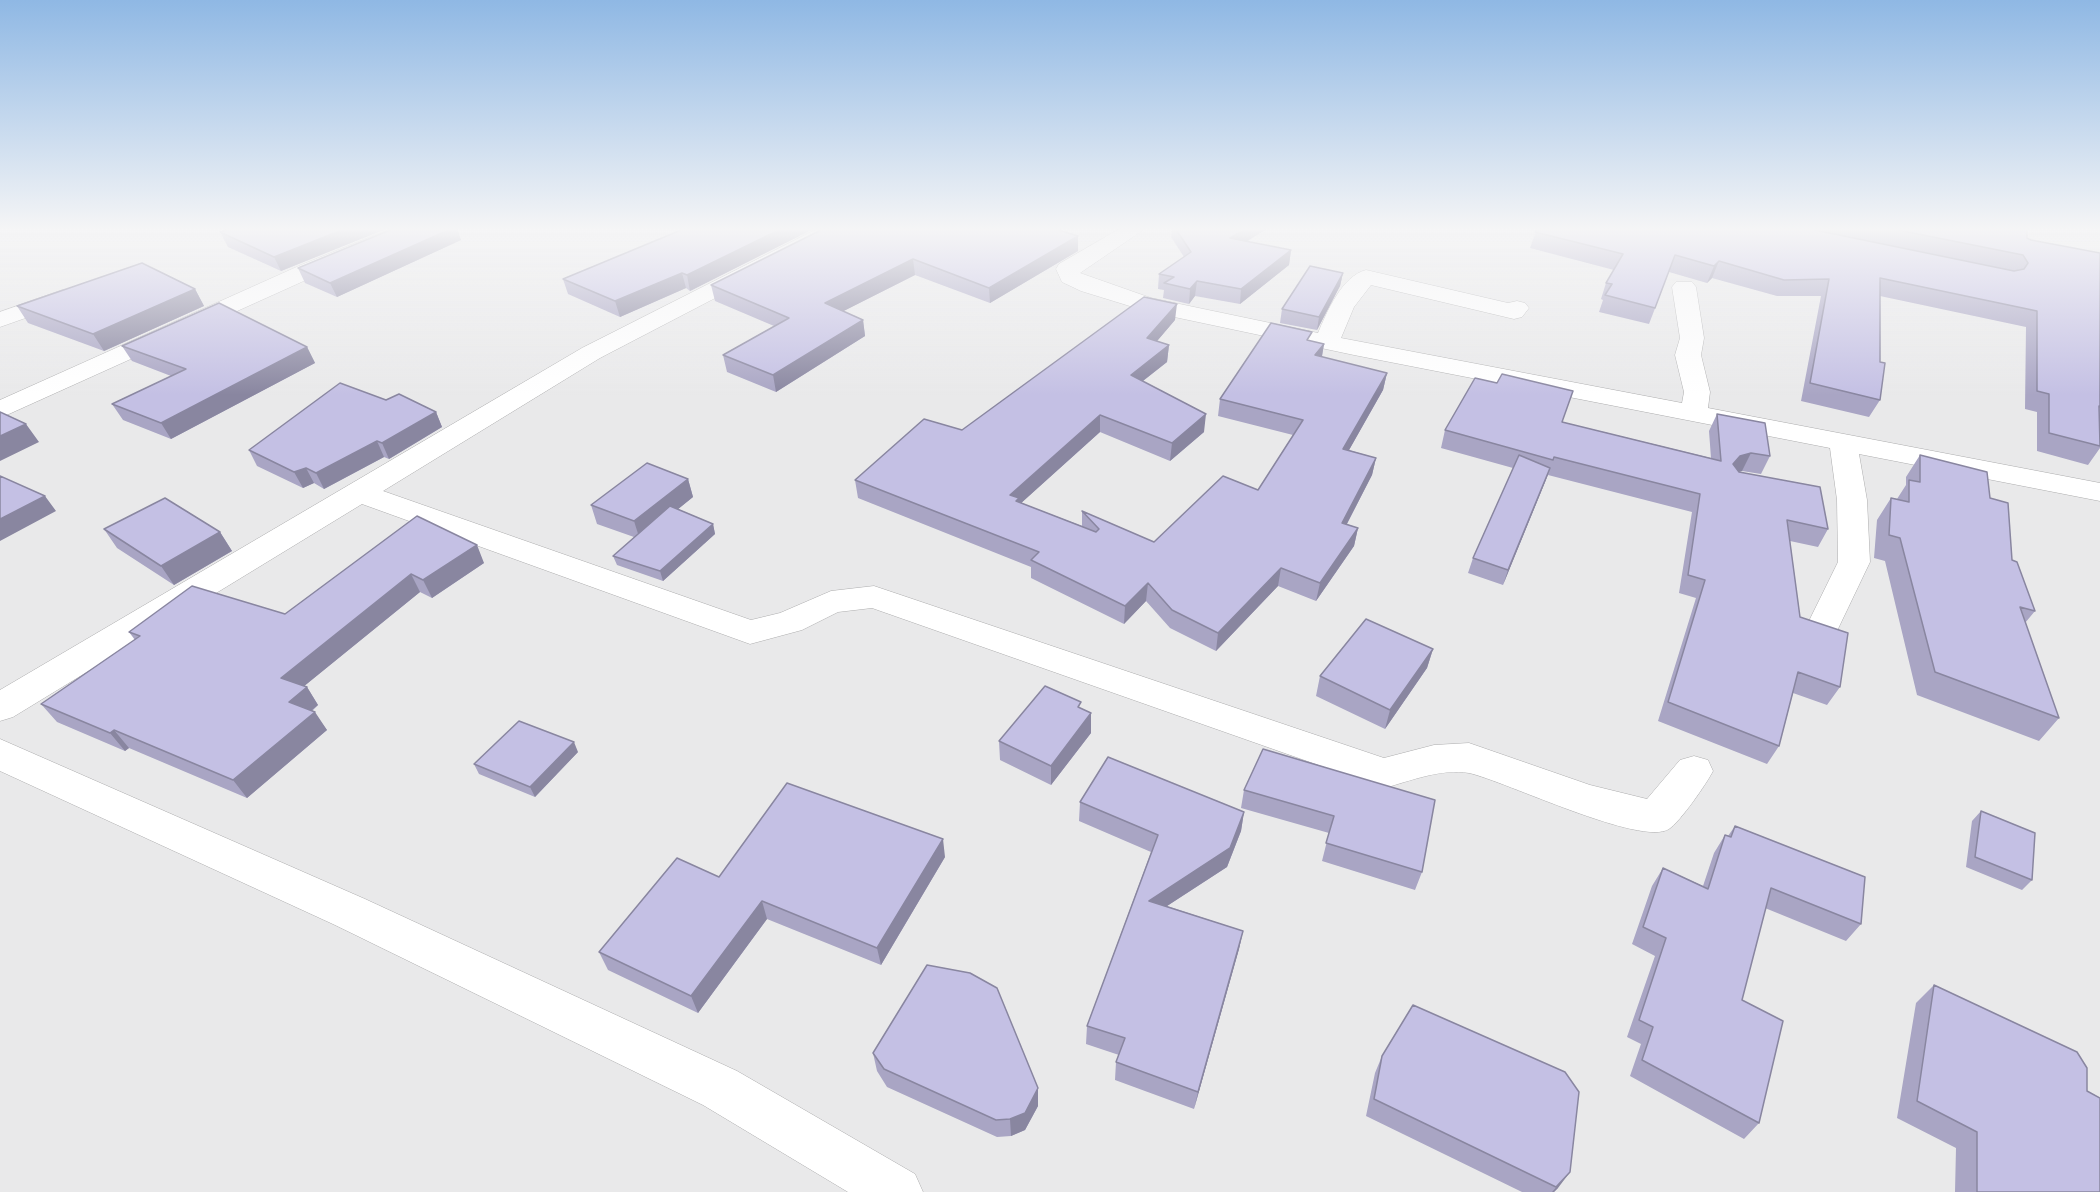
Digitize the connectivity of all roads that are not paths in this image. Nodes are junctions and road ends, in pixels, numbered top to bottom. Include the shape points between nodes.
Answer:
1 (279, 284) edge
2 (726, 284) edge
3 (1084, 284) edge
4 (1359, 284) edge
5 (1392, 284) edge
6 (1684, 287) dead end
7 (81, 290) edge
8 (1517, 308) dead end
9 (0, 320) edge
10 (1327, 342) junction
11 (0, 410) edge
12 (1694, 416) junction
13 (1843, 443) junction
14 (2100, 492) edge
15 (360, 493) junction
16 (1821, 494) edge
17 (1852, 500) junction
18 (1825, 622) dead end
19 (0, 707) edge
20 (0, 754) edge
21 (1694, 771) dead end
22 (897, 1192) edge

1 - 11 street
2 - 15 street via 591,353
3 - 10 street via 1146,303
4 - 10 street via 1336,317
5 - 8 street via 1492,309 1514,312
6 - 12 street via 1692,338 1688,355 1697,392
7 - 9 street
10 - 12 street
12 - 13 street
13 - 14 street
13 - 17 street
15 - 19 street
15 - 21 street via 750,632 790,622 831,602 874,597 1384,773 1434,760 1469,758 1588,800 1655,816
16 - 17 street
17 - 18 street via 1854,562
20 - 22 street via 350,912 720,1088

